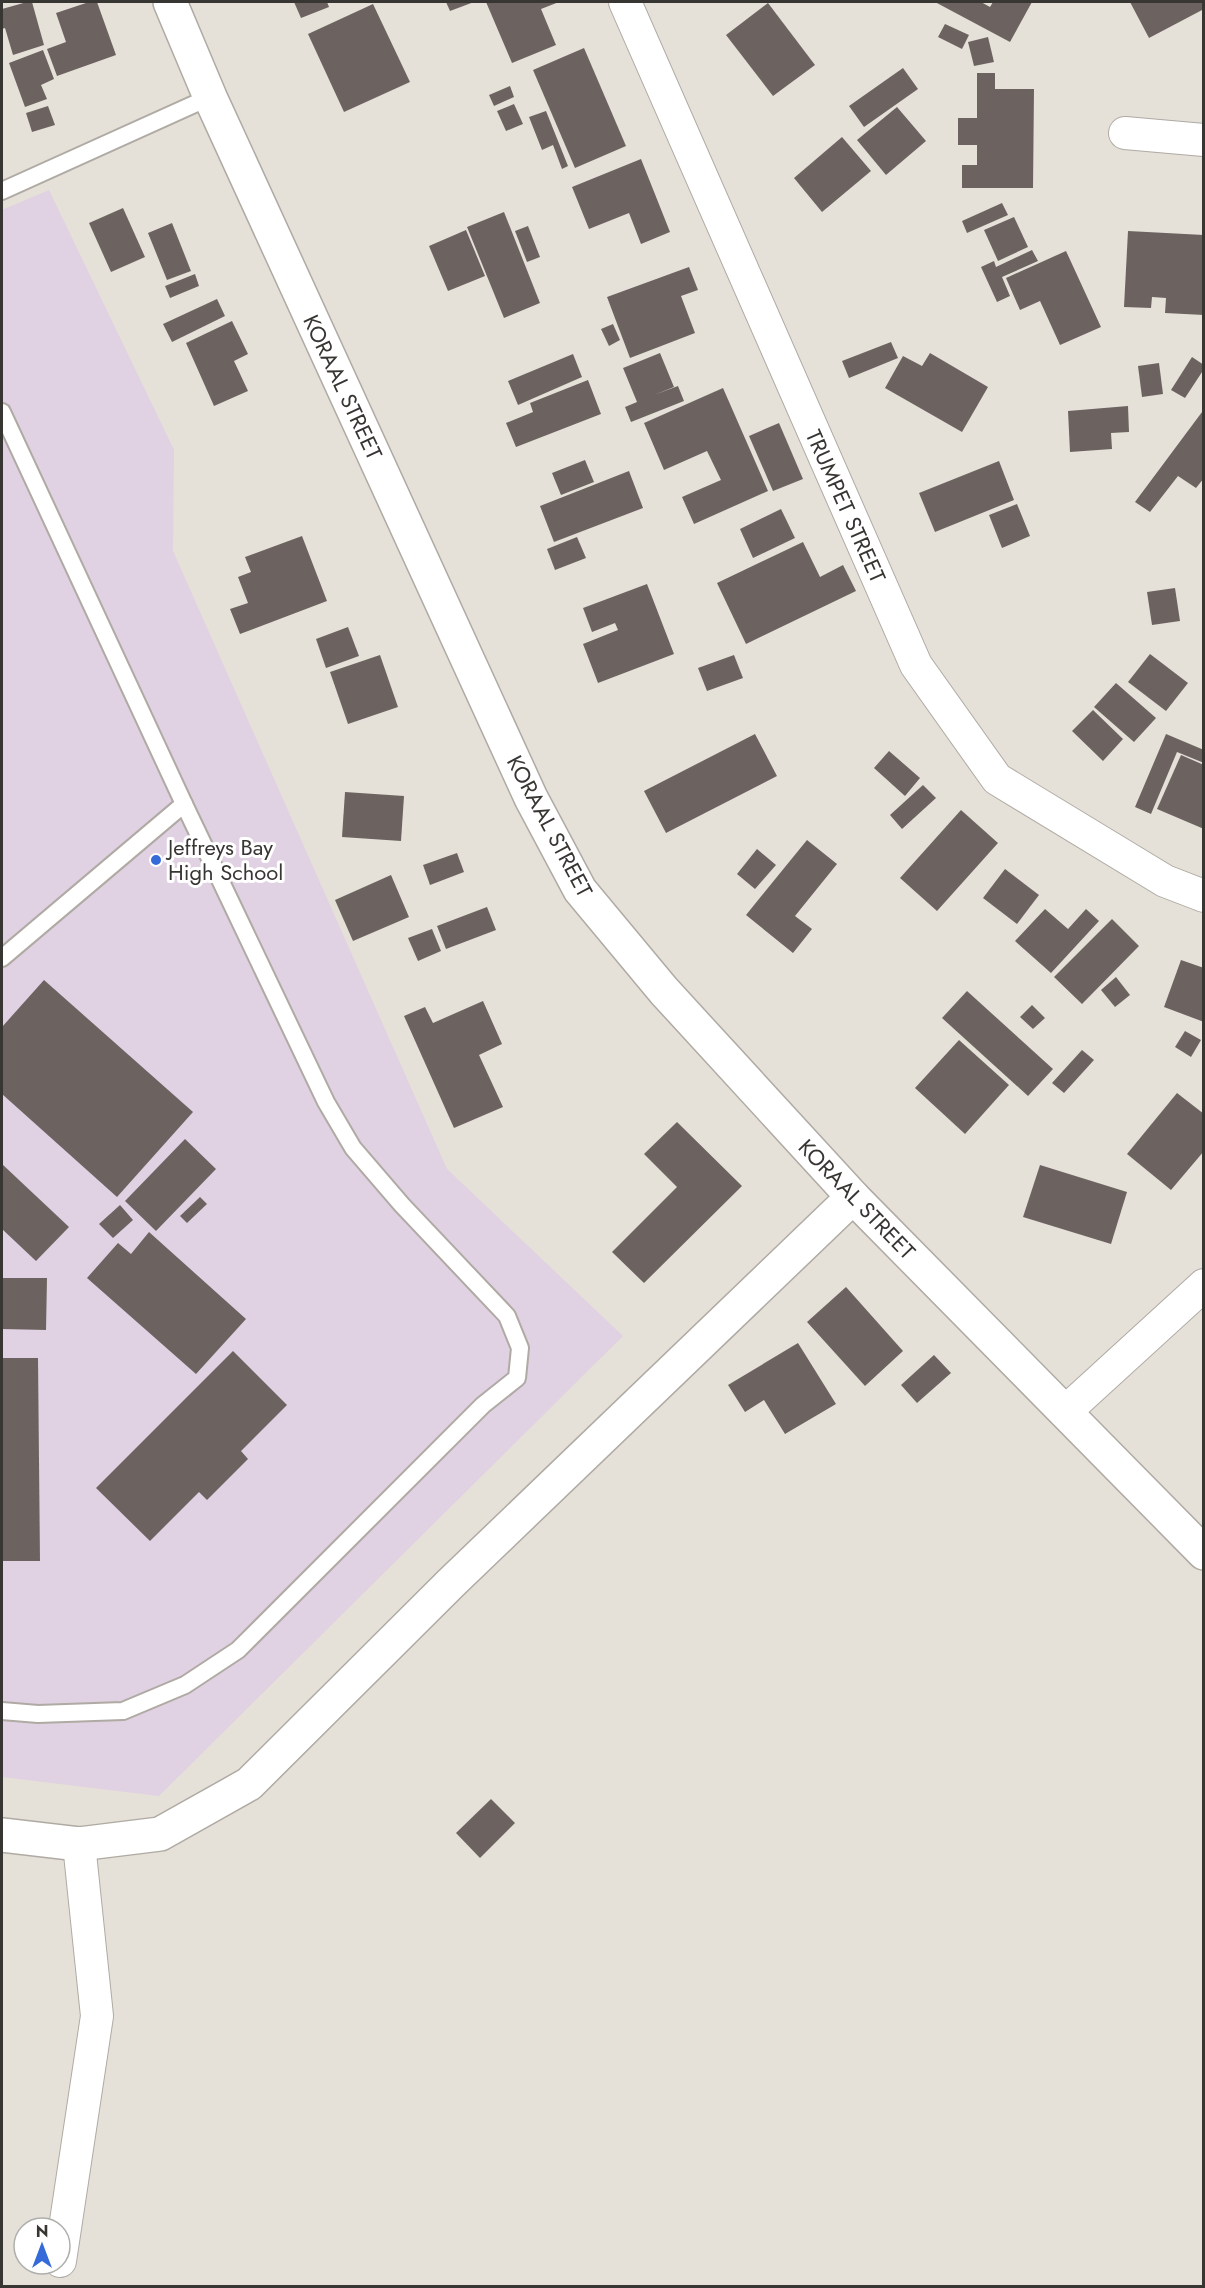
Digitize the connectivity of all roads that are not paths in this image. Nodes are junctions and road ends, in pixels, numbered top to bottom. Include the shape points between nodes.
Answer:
1 (170, 2) edge
2 (625, 2) edge
3 (210, 97) junction
4 (1125, 133) dead end
5 (1203, 140) edge
6 (2, 191) edge
7 (2, 412) edge
8 (184, 804) junction
9 (1203, 896) edge
10 (2, 958) edge
11 (853, 1197) junction
12 (1203, 1285) edge
13 (1065, 1412) junction
14 (1203, 1552) edge
15 (2, 1711) edge
16 (2, 1835) edge
17 (79, 1844) junction
18 (67, 2216) edge

1 - 3 street, KORAAL STREET
2 - 9 street, TRUMPET STREET via 916,665 997,779 1165,881
3 - 6 lane
3 - 11 street, KORAAL STREET via 531,798 580,890 664,991
4 - 5 street
7 - 8 lane
8 - 10 lane
8 - 15 lane via 326,1102 353,1148 507,1316 520,1348 518,1378 483,1405 238,1650 185,1685 123,1711
11 - 13 street, KORAAL STREET
11 - 17 street via 451,1583 249,1785 160,1834
12 - 13 street
13 - 14 street, KORAAL STREET
16 - 17 street
17 - 18 street via 98,2016

